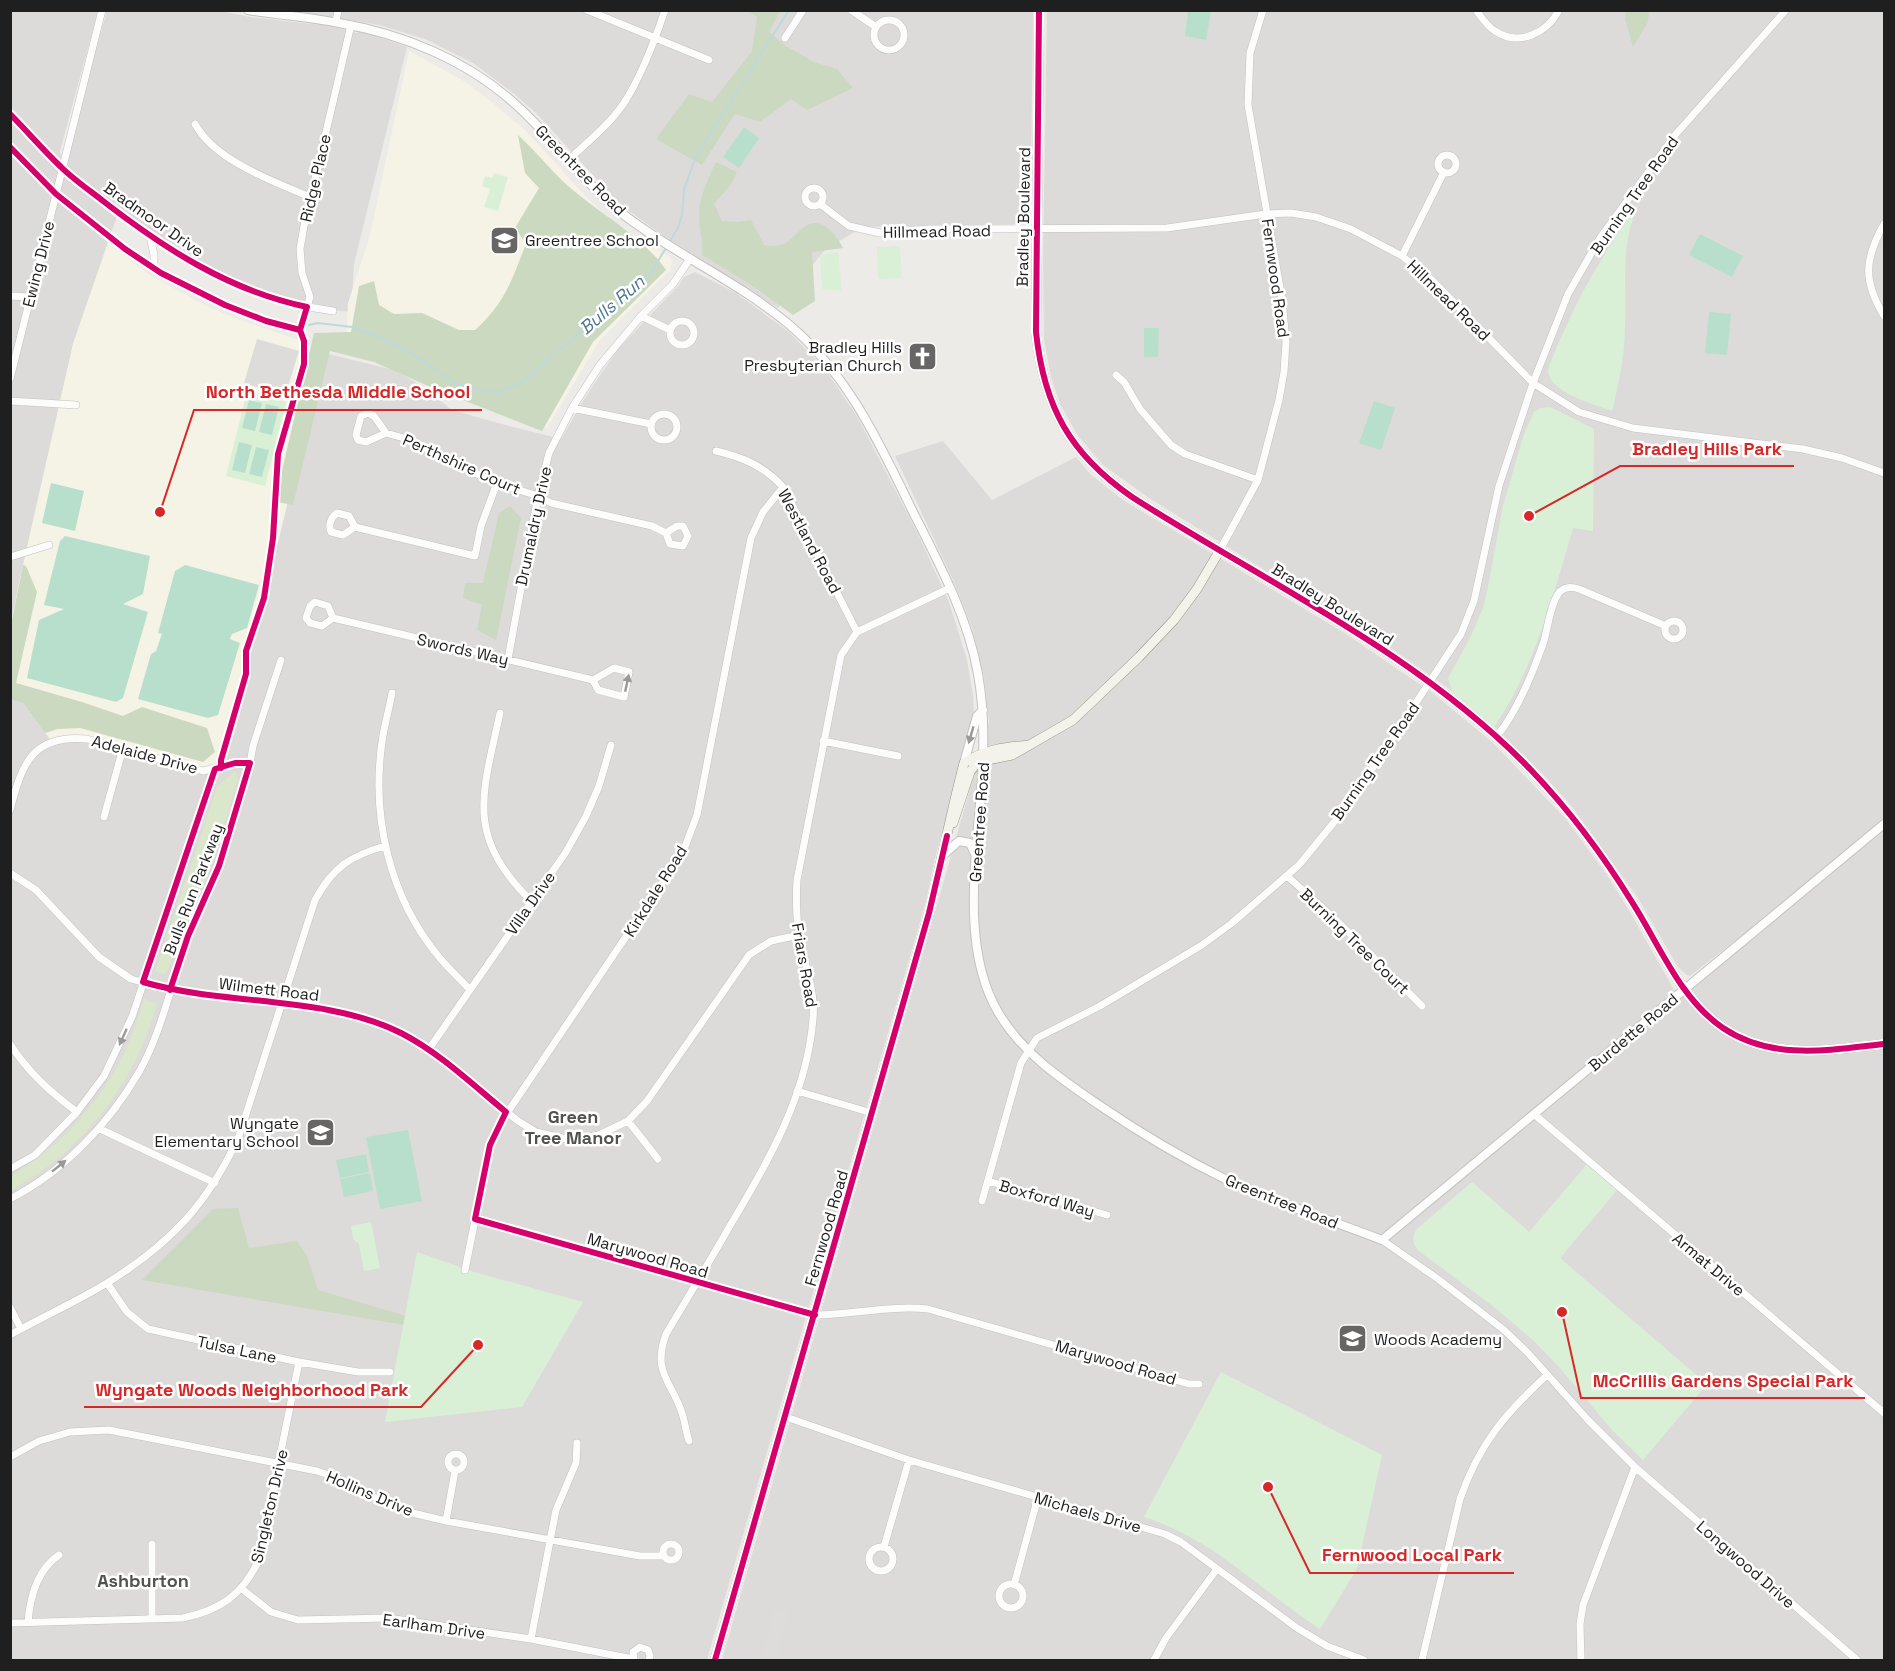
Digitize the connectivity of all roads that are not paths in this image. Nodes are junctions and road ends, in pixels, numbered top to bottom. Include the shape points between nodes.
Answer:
1 (102, 10) edge
2 (248, 10) edge
3 (338, 10) edge
4 (587, 10) edge
5 (665, 10) edge
6 (803, 10) edge
7 (851, 10) edge
8 (1040, 10) edge
9 (1263, 10) edge
10 (1476, 10) edge
11 (1559, 10) edge
12 (1786, 10) edge
13 (336, 22) junction
14 (351, 25) junction
15 (876, 27) junction
16 (656, 38) junction
17 (785, 38) dead end
18 (709, 60) dead end
19 (10, 114) edge
20 (195, 124) dead end
21 (10, 147) edge
22 (569, 159) junction
23 (62, 168) junction
24 (1443, 172) dead end
25 (56, 194) junction
26 (310, 197) junction
27 (820, 204) dead end
28 (1266, 214) junction
29 (1884, 224) edge
30 (1036, 229) junction
31 (150, 236) junction
32 (1402, 256) junction
33 (689, 260) junction
34 (154, 269) junction
35 (10, 296) edge
36 (30, 297) junction
37 (308, 308) junction
38 (333, 310) dead end
39 (640, 316) junction
40 (1884, 316) edge
41 (670, 330) dead end
42 (1116, 375) dead end
43 (10, 379) edge
44 (1533, 383) junction
45 (10, 401) edge
46 (76, 405) dead end
47 (572, 408) junction
48 (651, 424) dead end
49 (386, 433) junction
50 (716, 451) dead end
51 (1884, 473) edge
52 (1258, 480) junction
53 (497, 483) junction
54 (783, 487) junction
55 (538, 496) junction
56 (356, 528) dead end
57 (666, 533) dead end
58 (49, 545) dead end
59 (1220, 550) junction
60 (10, 557) edge
61 (950, 588) junction
62 (333, 618) dead end
63 (1666, 626) dead end
64 (857, 632) junction
65 (508, 659) junction
66 (281, 660) dead end
67 (593, 680) junction
68 (1429, 682) junction
69 (392, 693) dead end
70 (983, 710) junction
71 (500, 713) dead end
72 (1497, 736) junction
73 (823, 741) junction
74 (611, 746) dead end
75 (123, 748) junction
76 (898, 756) dead end
77 (984, 756) junction
78 (250, 763) junction
79 (964, 763) junction
80 (215, 769) junction
81 (10, 810) edge
82 (104, 817) dead end
83 (1884, 824) edge
84 (947, 836) junction
85 (385, 846) junction
86 (943, 855) junction
87 (977, 856) junction
88 (10, 873) edge
89 (1287, 876) junction
90 (531, 901) junction
91 (799, 935) junction
92 (143, 982) junction
93 (1685, 989) junction
94 (170, 990) junction
95 (471, 990) junction
96 (282, 1005) junction
97 (1422, 1006) dead end
98 (10, 1044) edge
99 (1884, 1044) edge
100 (429, 1050) junction
101 (1027, 1050) junction
102 (797, 1090) junction
103 (77, 1112) junction
104 (506, 1112) junction
105 (872, 1113) junction
106 (1535, 1114) junction
107 (628, 1121) junction
108 (100, 1129) junction
109 (658, 1159) dead end
110 (10, 1169) edge
111 (988, 1181) junction
112 (215, 1183) junction
113 (10, 1199) edge
114 (982, 1201) dead end
115 (1107, 1215) dead end
116 (475, 1219) junction
117 (1382, 1240) junction
118 (465, 1270) dead end
119 (107, 1283) junction
120 (697, 1283) junction
121 (10, 1307) edge
122 (814, 1315) junction
123 (21, 1329) junction
124 (10, 1335) edge
125 (299, 1362) junction
126 (390, 1372) dead end
127 (1547, 1375) junction
128 (1199, 1384) dead end
129 (1884, 1413) edge
130 (786, 1417) junction
131 (688, 1441) dead end
132 (577, 1443) dead end
133 (10, 1457) edge
134 (909, 1460) junction
135 (280, 1463) junction
136 (1635, 1467) junction
137 (455, 1471) dead end
138 (1038, 1497) junction
139 (446, 1521) junction
140 (550, 1540) junction
141 (152, 1544) dead end
142 (884, 1547) dead end
143 (59, 1555) dead end
144 (663, 1556) dead end
145 (1217, 1569) junction
146 (1014, 1585) dead end
147 (242, 1589) junction
148 (152, 1618) junction
149 (28, 1622) junction
150 (10, 1623) edge
151 (531, 1640) junction
152 (634, 1660) edge
153 (649, 1660) edge
154 (715, 1660) edge
155 (1154, 1660) edge
156 (1364, 1660) edge
157 (1422, 1660) edge
158 (1581, 1660) edge
159 (1857, 1660) edge

1 - 23 street, Ewing Drive
2 - 13 street, Greentree Road
3 - 13 street
4 - 16 street
5 - 16 street
6 - 17 street
7 - 15 street
8 - 30 main road, Bradley Boulevard
9 - 28 street, Fernwood Road via 1250,53 1248,105
10 - 11 street via 1495,31 1513,38 1532,36 1548,27
12 - 44 street, Burning Tree Road via 1676,134 1600,238 1568,294
13 - 14 street, Greentree Road
14 - 22 street, Greentree Road via 426,48 477,75 513,102
14 - 26 street, Ridge Place
15 - 15 street via 875,39 883,48 892,49 902,42 903,30 895,21 886,20
16 - 18 street
16 - 22 street via 623,105
19 - 23 street, Bradmoor Drive
20 - 26 street via 209,144 230,158
21 - 25 street
22 - 33 street, Greentree Road via 611,204
23 - 25 street, Ewing Drive
23 - 31 street, Bradmoor Drive
24 - 32 street
25 - 34 street
25 - 36 street, Ewing Drive
26 - 37 street, Ridge Place via 300,249 310,297
27 - 30 street, Hillmead Road via 849,226 880,233
28 - 30 street, Hillmead Road via 1167,228
28 - 32 street, Hillmead Road via 1316,217 1351,229
28 - 52 street, Fernwood Road via 1286,342 1279,400
29 - 40 street via 1868,267 1868,280
30 - 59 main road, Bradley Boulevard via 1035,318 1039,359 1048,394 1066,430 1108,480
31 - 34 street
31 - 37 street, Bradmoor Drive via 222,278
32 - 44 street, Hillmead Road via 1432,280
33 - 39 street, Drumaldry Drive via 673,284
33 - 61 street, Greentree Road via 784,321 835,371 876,438
34 - 37 street, Ridge Place via 225,305 300,330
35 - 36 street
36 - 43 street, Ewing Drive
37 - 38 street, Bradmoor Drive
39 - 41 street
39 - 47 street, Drumaldry Drive via 600,365
42 - 52 street via 1171,445 1185,454
44 - 51 street, Hillmead Road via 1579,412 1607,422 1803,449
44 - 68 street, Burning Tree Road via 1499,486 1474,602 1461,634
45 - 46 street
47 - 48 street
47 - 55 street, Drumaldry Drive via 549,453
49 - 49 street, Perthshire Court via 366,442 358,440 361,416 374,416
49 - 53 street, Perthshire Court via 414,441
50 - 54 street, Westland Road via 757,465
52 - 59 street, Fernwood Road
53 - 55 street, Perthshire Court
53 - 56 street via 475,556
54 - 64 street, Westland Road
54 - 104 street, Kirkdale Road via 763,512 751,538 697,815 683,852
55 - 57 street, Perthshire Court via 551,503 652,526
55 - 65 street, Drumaldry Drive
58 - 60 street
59 - 68 main road, Bradley Boulevard via 1367,639
59 - 77 main road, Fernwood Road via 1174,620 1072,720 1012,755
61 - 64 street
61 - 70 street, Greentree Road via 973,654
62 - 65 street, Swords Way
63 - 72 street via 1579,588 1565,588 1556,598 1526,686
64 - 73 street, Friars Road via 841,655
65 - 67 street, Swords Way
66 - 78 street, Bulls Run Parkway
67 -> 67 street, Swords Way via 598,690 624,697 629,672 614,668
68 - 72 main road, Bradley Boulevard
68 - 89 street, Burning Tree Road via 1344,810
69 - 85 street via 378,776
70 - 77 street, Greentree Road
70 -> 79 street via 977,716
71 - 90 street via 484,787 485,822 501,866
72 - 93 main road, Bradley Boulevard via 1545,785 1592,844
73 - 76 street
73 - 91 street, Friars Road via 797,880
74 - 90 street, Villa Drive via 586,816
75 - 80 street, Adelaide Drive via 203,771
75 - 81 street, Adelaide Drive via 87,738 52,742 25,764
75 - 82 street
77 - 79 main road, Fernwood Road
77 - 84 main road, Fernwood Road via 970,772
77 - 87 street, Greentree Road
78 - 80 street, Adelaide Drive
78 - 94 street, Bulls Run Parkway via 219,866 188,936
79 - 84 main road, Fernwood Road
80 - 92 street, Bulls Run Parkway
83 - 93 street, Burdette Road
84 - 86 main road, Fernwood Road
85 - 95 street via 415,923 439,957
85 - 96 street via 349,860 324,883
86 - 87 street via 959,841 970,843
86 - 105 main road, Fernwood Road
87 - 101 street, Greentree Road via 979,959 997,1010
88 - 92 street, Wilmett Road via 36,890 99,957 131,979
89 - 97 street, Burning Tree Court
89 - 101 street, Burning Tree Road via 1202,945 1100,1006 1037,1038
90 - 95 street, Villa Drive
91 - 102 street, Friars Road via 814,1016
91 - 107 street, Wilmett Road via 771,941 748,955 647,1101
92 - 94 street, Wilmett Road
92 -> 103 street, Bulls Run Parkway via 132,1017 104,1076
93 - 99 main road, Bradley Boulevard via 1716,1023 1761,1046 1817,1051
93 - 106 street, Burdette Road
94 - 96 street, Wilmett Road
94 - 108 street, Bulls Run Parkway via 139,1072
95 - 100 street, Villa Drive
96 - 100 street, Wilmett Road via 364,1019
96 - 112 street via 239,1136
98 - 103 street via 39,1082
100 - 104 street, Wilmett Road
101 - 111 street
101 - 117 street, Greentree Road via 1089,1098 1183,1157 1265,1196
102 - 105 street
102 - 120 street, Friars Road via 766,1166
103 - 110 street, Bulls Run Parkway via 35,1155
104 - 107 street, Wilmett Road via 536,1132 566,1139 601,1134
104 - 116 street, Kirkdale Road via 490,1144
105 - 122 main road, Fernwood Road
106 - 117 street, Burdette Road
106 - 129 street, Armat Drive
107 - 109 street
108 - 112 street
113 -> 108 street, Bulls Run Parkway via 60,1166
111 - 114 street
111 - 115 street, Boxford Way
112 - 119 street via 165,1242
116 - 118 street, Kirkdale Road
116 - 120 street, Marywood Road
117 - 127 street, Greentree Road via 1504,1330
119 - 123 street
119 - 125 street, Tulsa Lane via 127,1312 148,1329
120 - 122 street, Marywood Road
120 - 131 street, Friars Road via 666,1334 660,1363 682,1412
121 - 123 street
122 - 128 street, Marywood Road via 906,1307 928,1309
122 - 130 main road, Fernwood Road
123 - 124 street
125 - 126 street, Tulsa Lane via 358,1372
125 - 135 street, Singleton Drive
127 - 136 street, Greentree Road
127 - 157 street via 1499,1424 1469,1473
130 - 134 street, Michaels Drive
130 - 154 main road, Fernwood Road
132 - 140 street via 576,1463 556,1510
133 - 135 street, Hollins Drive via 39,1441 70,1432 109,1430
134 - 138 street, Michaels Drive
134 - 142 street
135 - 139 street, Hollins Drive via 337,1478 400,1509
135 - 147 street, Singleton Drive via 259,1560
136 - 158 street via 1583,1605
136 - 159 street, Longwood Drive
137 - 139 street
138 - 145 street, Michaels Drive via 1165,1534
138 - 146 street
139 - 140 street, Hollins Drive
140 - 144 street, Hollins Drive via 640,1556
140 - 151 street
141 - 148 street
143 - 149 street via 38,1577
145 - 155 street
145 - 156 street, Michaels Drive via 1297,1628 1327,1646
147 - 148 street, Singleton Drive via 202,1614
147 - 151 street, Earlham Drive via 272,1612 298,1620 388,1618
148 - 149 street, Singleton Drive
149 - 150 street, Singleton Drive
151 - 152 street, Earlham Drive
152 - 153 street, Earlham Drive via 635,1650 643,1647 650,1653

